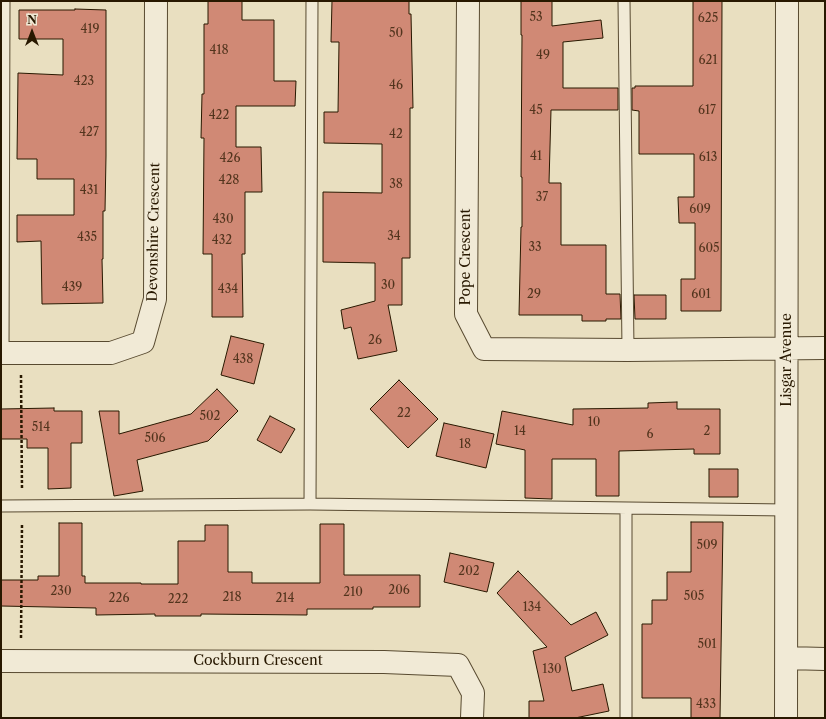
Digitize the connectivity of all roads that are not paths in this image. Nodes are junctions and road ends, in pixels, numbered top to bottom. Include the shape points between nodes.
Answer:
1 (4, 1) edge
2 (156, 1) edge
3 (312, 1) edge
4 (468, 1) edge
5 (624, 1) edge
6 (787, 1) edge
7 (787, 348) junction
8 (825, 348) edge
9 (628, 350) junction
10 (2, 353) edge
11 (310, 504) junction
12 (1, 506) edge
13 (626, 508) junction
14 (787, 510) junction
15 (787, 658) junction
16 (825, 659) edge
17 (1, 661) edge
18 (472, 718) edge
19 (626, 718) edge
20 (786, 718) edge

1 - 10 lane
2 - 10 street, Devonshire Crescent via 155,299 143,342 111,353
3 - 11 lane
4 - 9 street, Pope Crescent via 466,314 484,349
5 - 9 lane
6 - 7 street, Lisgar Avenue
7 - 8 street, Pope Crescent
7 - 9 street, Pope Crescent
7 - 14 street, Lisgar Avenue
11 - 12 lane
11 - 13 lane
13 - 14 lane
13 - 19 lane
14 - 15 street, Lisgar Avenue
15 - 16 street
15 - 20 street, Lisgar Avenue
17 - 18 street, Cockburn Crescent via 384,662 458,665 472,693

